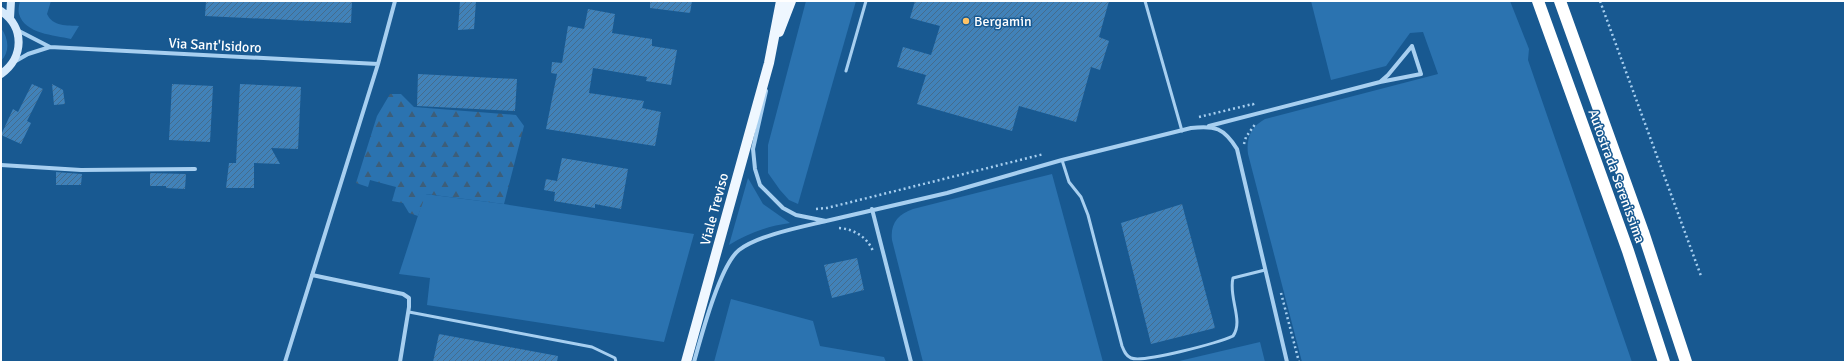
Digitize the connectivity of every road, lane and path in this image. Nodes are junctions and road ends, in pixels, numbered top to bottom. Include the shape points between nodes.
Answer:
1 (11, 1) edge
2 (395, 1) edge
3 (781, 1) edge
4 (791, 1) edge
5 (866, 1) edge
6 (1145, 1) edge
7 (1538, 1) edge
8 (1560, 1) edge
9 (1600, 1) edge
10 (1, 11) edge
11 (10, 18) junction
12 (17, 30) junction
13 (50, 47) junction
14 (13, 63) junction
15 (768, 63) junction
16 (378, 64) junction
17 (846, 71) dead end
18 (1, 74) edge
19 (1380, 82) junction
20 (1208, 126) junction
21 (1182, 131) junction
22 (1062, 160) junction
23 (1, 165) edge
24 (195, 169) dead end
25 (827, 208) dead end
26 (872, 209) junction
27 (828, 220) junction
28 (874, 253) dead end
29 (1265, 270) junction
30 (312, 275) junction
31 (1701, 276) dead end
32 (409, 312) junction
33 (285, 362) edge
34 (400, 362) edge
35 (616, 362) edge
36 (686, 362) edge
37 (694, 362) edge
38 (911, 362) edge
39 (1287, 362) edge
40 (1664, 362) edge
41 (1686, 362) edge

1 - 11 street
2 - 16 street
3 - 15 main road
4 - 15 main road
5 - 17 lane
6 - 21 lane
7 - 40 highway, Autostrada Serenissima via 1628,251
8 - 41 highway, Autostrada Serenissima via 1643,232
9 - 31 path
10 - 11 street
11 - 12 street
12 - 13 street, Via Sant'Isidoro
12 - 14 street via 18,53
13 - 14 street, Via Sant'Isidoro via 28,54
13 - 16 street, Via Sant'Isidoro
14 - 18 street
15 - 27 street via 767,88 754,150 755,169 760,185 783,208 796,215
15 - 36 main road, Viale Treviso
16 - 30 street
19 - 19 street via 1421,74 1412,46 1388,75
19 - 20 street
20 - 21 street
20 - 29 street via 1229,136 1237,149
21 - 22 street
22 - 26 street via 947,193
22 - 29 lane via 1069,182 1081,197 1088,215 1122,346 1129,358 1144,360 1233,336 1237,322 1231,286 1234,278
23 - 24 street via 81,170
25 - 27 path
26 - 27 street
26 - 38 street
27 - 28 path via 833,229 841,228 862,236
27 - 37 street via 770,236 740,250 731,258 707,315
29 - 39 street
30 - 32 street via 402,294 409,298
30 - 33 street
32 - 34 street
32 - 35 lane via 592,347 615,358

